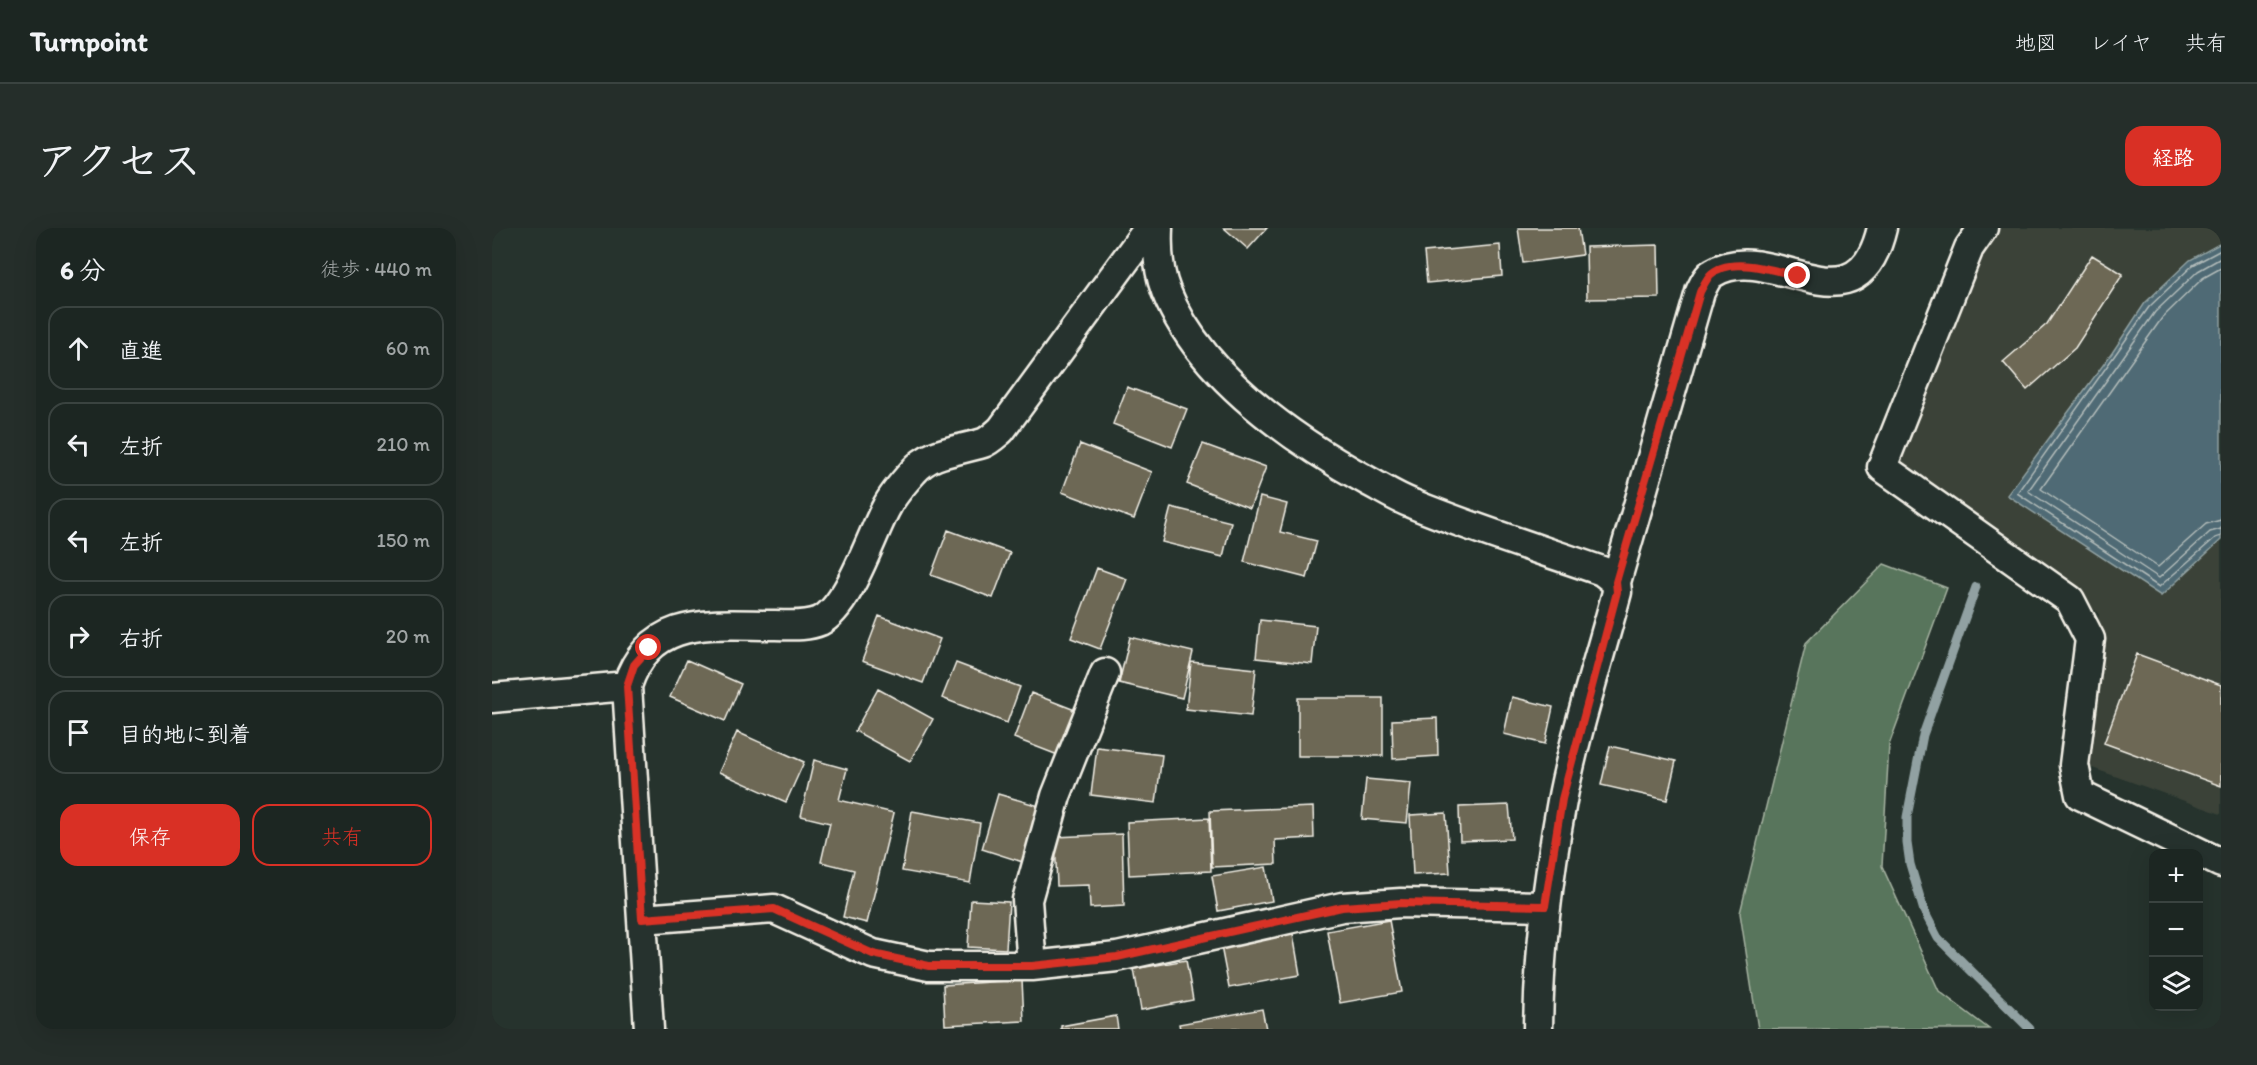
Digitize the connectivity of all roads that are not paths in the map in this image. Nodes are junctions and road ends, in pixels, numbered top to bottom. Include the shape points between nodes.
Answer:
1 (1149, 228) edge
2 (1158, 228) edge
3 (1882, 228) edge
4 (1983, 228) edge
5 (1616, 582) junction
6 (1105, 673) dead end
7 (627, 686) junction
8 (492, 698) edge
9 (2221, 863) edge
10 (1545, 906) junction
11 (642, 919) junction
12 (1032, 966) junction
13 (649, 1029) edge
14 (1538, 1029) edge

1 - 7 street via 1001,430 985,442 939,453 915,469 887,505 842,600 820,620 801,625 700,624 674,630 634,665
2 - 5 street via 1159,266 1182,323 1202,352 1261,410 1325,457 1411,504 1602,571
3 - 5 street via 1871,261 1854,276 1823,282 1753,265 1712,273 1700,292
4 - 9 street via 1969,248 1882,467 2070,600 2090,639 2074,765 2080,795
5 - 10 street via 1617,592 1562,799
6 - 12 street via 1056,796 1027,900
7 - 8 street
7 - 11 street
10 - 12 street via 1401,903 1342,907 1117,957
10 - 14 street
11 - 12 street via 774,909 873,954 929,966
11 - 13 street

